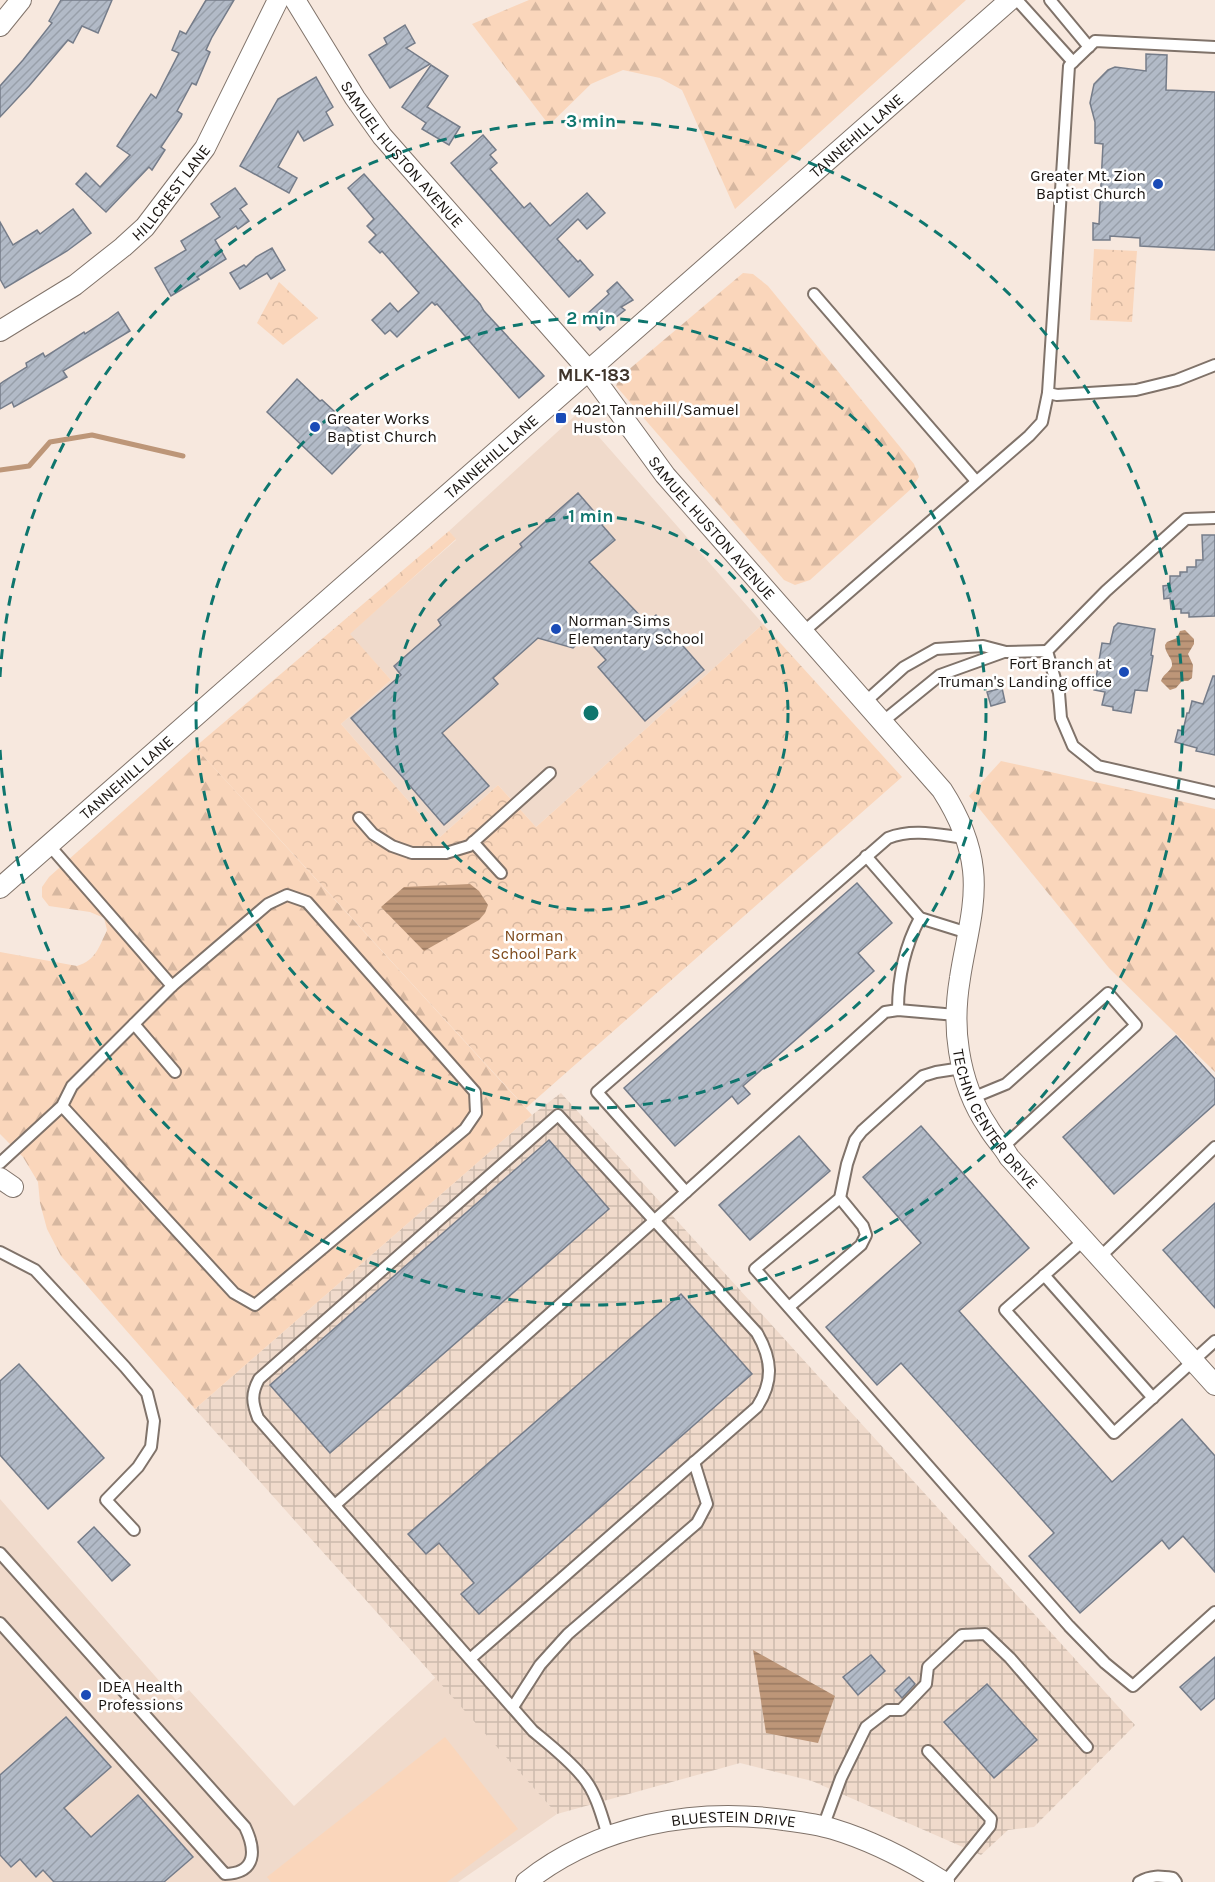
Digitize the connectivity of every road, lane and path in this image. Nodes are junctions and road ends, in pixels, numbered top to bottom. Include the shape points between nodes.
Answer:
1 (21, 0) edge
2 (278, 0) edge
3 (296, 0) edge
4 (1010, 0) edge
5 (1017, 0) edge
6 (1050, 0) edge
7 (0, 26) edge
8 (1089, 47) junction
9 (1215, 47) edge
10 (1073, 62) junction
11 (814, 294) dead end
12 (0, 331) edge
13 (1215, 365) edge
14 (589, 371) junction
15 (1048, 393) junction
16 (976, 481) junction
17 (1215, 518) edge
18 (802, 633) junction
19 (1047, 651) junction
20 (1006, 652) junction
21 (864, 703) junction
22 (881, 723) junction
23 (550, 773) dead end
24 (942, 790) joint
25 (1215, 793) edge
26 (359, 818) dead end
27 (966, 837) junction
28 (473, 842) junction
29 (49, 845) junction
30 (867, 856) junction
31 (501, 873) dead end
32 (0, 888) edge
33 (920, 918) junction
34 (968, 933) junction
35 (172, 986) junction
36 (898, 1010) junction
37 (956, 1015) junction
38 (134, 1024) junction
39 (962, 1068) junction
40 (175, 1072) dead end
41 (972, 1098) junction
42 (62, 1106) junction
43 (1003, 1147) junction
44 (1215, 1147) edge
45 (0, 1163) edge
46 (686, 1192) junction
47 (840, 1198) junction
48 (655, 1220) junction
49 (1084, 1240) junction
50 (0, 1252) edge
51 (1100, 1257) junction
52 (1044, 1275) junction
53 (789, 1307) junction
54 (1215, 1341) edge
55 (1193, 1361) junction
56 (1215, 1385) edge
57 (1153, 1398) junction
58 (694, 1462) junction
59 (335, 1505) junction
60 (134, 1530) dead end
61 (0, 1553) edge
62 (1215, 1612) edge
63 (0, 1623) edge
64 (470, 1659) junction
65 (513, 1707) junction
66 (1087, 1747) dead end
67 (928, 1750) dead end
68 (823, 1827) junction
69 (608, 1836) junction
70 (227, 1878) edge
71 (526, 1882) edge
72 (943, 1882) edge
73 (1139, 1882) edge
74 (1176, 1882) edge

1 - 7 street
2 - 12 street, HILLCREST LANE via 205,148 145,227 75,285
3 - 14 street, SAMUEL HUSTON AVENUE via 382,136
4 - 14 street, TANNEHILL LANE
5 - 10 lane
6 - 8 lane
8 - 9 lane via 1095,41
8 - 10 lane
10 - 15 lane via 1069,66
11 - 16 lane
13 - 15 lane via 1136,390
14 - 18 street, SAMUEL HUSTON AVENUE via 665,475
14 - 29 street, TANNEHILL LANE
15 - 16 lane via 1042,422
16 - 18 lane
17 - 19 lane via 1186,519
18 - 21 street, SAMUEL HUSTON AVENUE
19 - 20 lane
19 - 25 lane via 1059,693 1061,718 1073,746 1098,766
20 - 21 lane via 983,646 936,649 904,667
20 - 22 lane via 940,675
21 - 22 street, SAMUEL HUSTON AVENUE
22 - 24 street, SAMUEL HUSTON AVENUE
23 - 28 lane
24 - 27 street, TECHNI CENTER DRIVE
26 - 28 lane via 373,834 412,854 446,854
27 - 30 lane via 898,834
27 - 34 street, TECHNI CENTER DRIVE via 974,881
28 - 31 lane
29 - 32 street, TANNEHILL LANE
29 - 35 lane
30 - 33 lane
30 - 46 lane via 597,1092
33 - 34 lane
33 - 36 lane via 901,975
34 - 37 street, TECHNI CENTER DRIVE
35 - 38 lane
35 - 42 lane via 268,904 287,895 307,902 475,1092 477,1113 465,1129 255,1305 234,1293
36 - 37 lane
36 - 46 lane via 885,1012
37 - 39 street, TECHNI CENTER DRIVE
38 - 40 lane
38 - 42 lane via 72,1086
39 - 41 street, TECHNI CENTER DRIVE
39 - 47 lane via 923,1076 862,1131 847,1164
41 - 43 street, TECHNI CENTER DRIVE
41 - 43 lane via 1006,1084 1108,993 1136,1025
42 - 45 lane
43 - 49 street, TECHNI CENTER DRIVE
44 - 51 lane
46 - 48 lane
47 - 53 lane via 866,1235 861,1245
47 - 53 lane via 755,1269
48 - 58 lane via 757,1333 769,1362 765,1395 757,1407
48 - 59 lane
48 - 59 lane via 558,1114 259,1379 253,1391 258,1418
49 - 51 street, TECHNI CENTER DRIVE
49 - 52 lane
50 - 60 lane via 35,1270 147,1393 154,1420 151,1447 138,1467 106,1500
51 - 55 street, TECHNI CENTER DRIVE
52 - 57 lane
52 - 57 lane via 1005,1310 1098,1416 1114,1433
53 - 62 lane via 1069,1626 1133,1686
54 - 55 lane
55 - 56 street, TECHNI CENTER DRIVE
55 - 57 lane
58 - 64 lane
58 - 65 lane via 707,1504 697,1523 568,1634 540,1665
59 - 64 lane
61 - 70 lane via 245,1827 253,1853 247,1866
63 - 70 lane
64 - 65 lane
65 - 69 lane via 533,1731 584,1777 597,1800
66 - 68 lane via 985,1635 962,1635 928,1667 926,1684 902,1710 888,1710 866,1727
67 - 72 lane via 991,1819 990,1826
68 - 69 street, BLUESTEIN DRIVE via 759,1816 723,1815 654,1822
68 - 72 street, BLUESTEIN DRIVE via 896,1854
69 - 71 street, BLUESTEIN DRIVE via 573,1850
73 - 74 lane via 1159,1875

